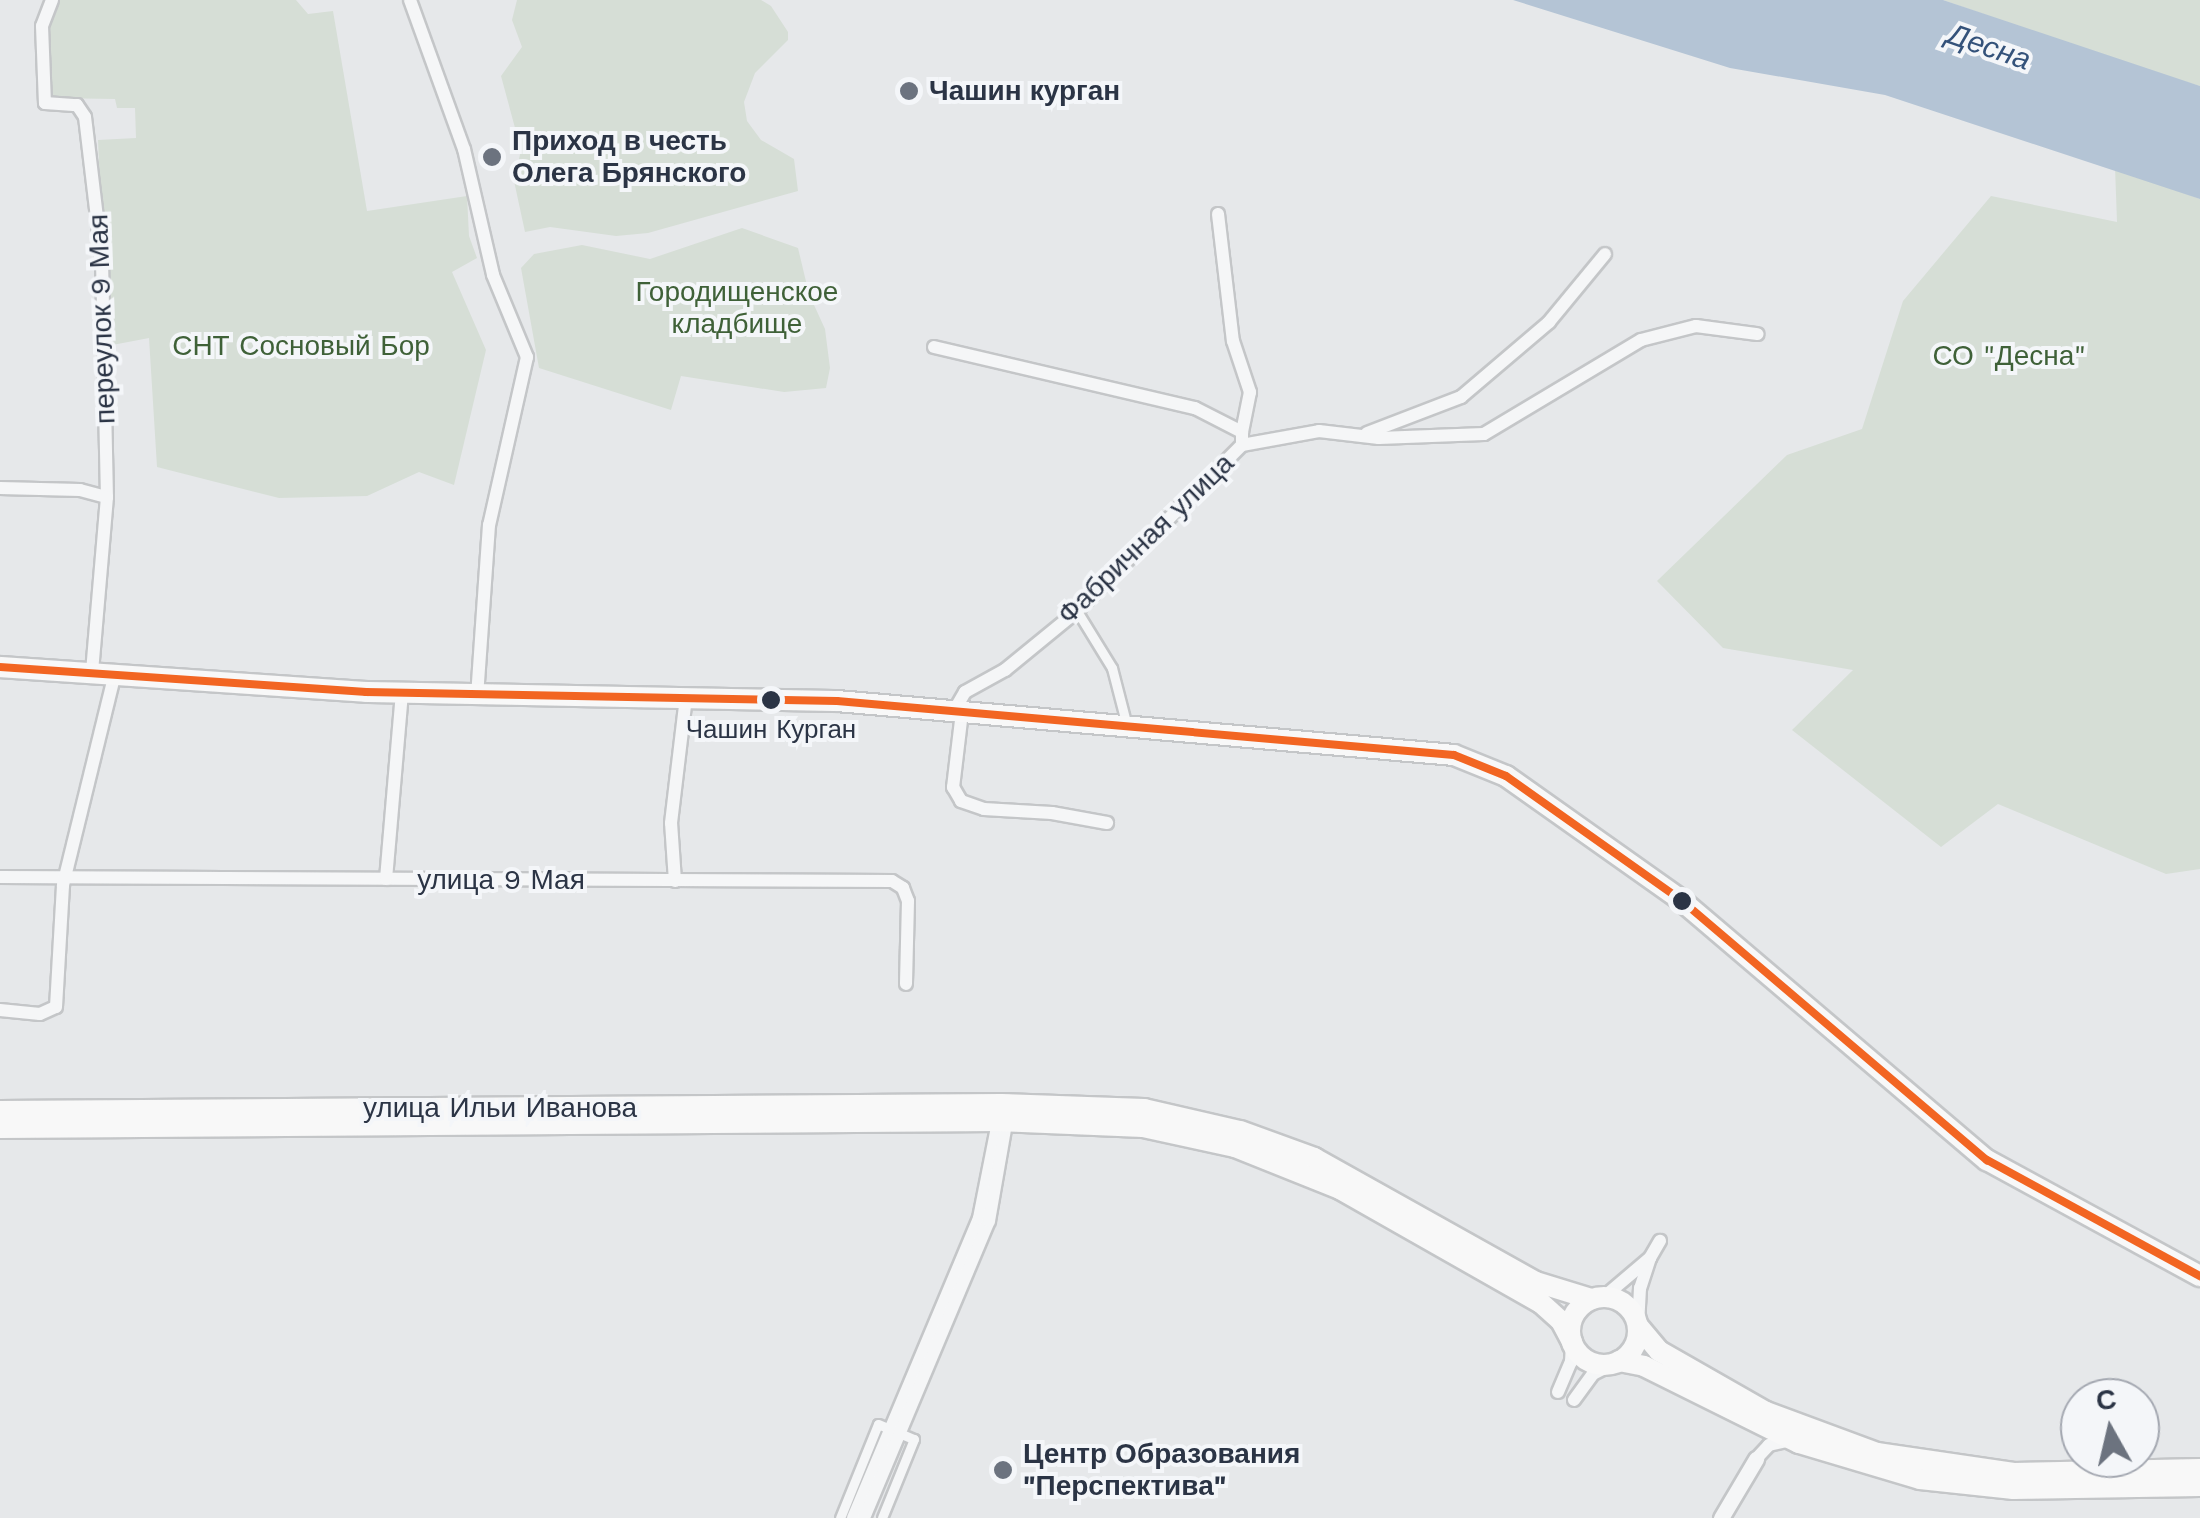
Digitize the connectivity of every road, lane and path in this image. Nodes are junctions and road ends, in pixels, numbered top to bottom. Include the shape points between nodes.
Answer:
1 (52, 0) edge
2 (410, 0) edge
3 (1218, 214) dead end
4 (1604, 254) dead end
5 (1757, 334) dead end
6 (934, 347) dead end
7 (1367, 434) junction
8 (1242, 438) junction
9 (0, 488) edge
10 (106, 496) junction
11 (1076, 611) junction
12 (0, 667) edge
13 (92, 672) junction
14 (115, 674) junction
15 (402, 694) junction
16 (476, 696) junction
17 (686, 698) junction
18 (958, 712) junction
19 (1128, 728) junction
20 (1107, 822) dead end
21 (66, 876) junction
22 (0, 877) edge
23 (386, 879) junction
24 (675, 881) junction
25 (906, 984) dead end
26 (0, 1010) edge
27 (0, 1111) edge
28 (1004, 1112) junction
29 (0, 1128) edge
30 (1660, 1241) dead end
31 (1650, 1258) junction
32 (2200, 1276) edge
33 (1598, 1298) junction
34 (1638, 1326) junction
35 (1572, 1342) junction
36 (1620, 1362) junction
37 (1558, 1392) dead end
38 (1574, 1400) dead end
39 (1749, 1421) junction
40 (895, 1431) junction
41 (1791, 1440) junction
42 (1756, 1459) junction
43 (2200, 1469) edge
44 (2200, 1486) edge
45 (840, 1518) edge
46 (853, 1518) edge
47 (864, 1518) edge
48 (882, 1518) edge
49 (1721, 1518) edge

1 - 10 street, переулок 9 Мая via 42,26 46,103 81,108 95,176
2 - 16 street via 464,150 493,275 527,358 490,525
3 - 8 street, Фабричная улица via 1233,342 1250,392
4 - 7 street, Фабричная улица via 1549,322 1462,396
5 - 7 street, Фабричная улица via 1696,326 1642,340 1484,434
6 - 8 street via 1195,408
7 - 8 street, Фабричная улица
8 - 11 street, Фабричная улица
9 - 10 street
10 - 13 street, переулок 9 Мая
11 - 18 street, Фабричная улица via 1005,670 965,692
11 - 19 street via 1112,668
12 - 13 main road
13 - 14 main road
14 - 15 main road
14 - 21 street
15 - 16 main road
15 - 23 street
16 - 17 main road
17 - 18 main road
17 - 24 street via 671,823
18 - 19 main road
18 - 20 street via 952,787 962,801
19 - 32 main road via 1454,754 1506,776 1681,900 1988,1160
21 - 22 street, улица 9 Мая
21 - 23 street, улица 9 Мая
21 - 26 street via 56,1007 40,1014
23 - 24 street, улица 9 Мая
24 - 25 street, улица 9 Мая via 892,881 908,901
27 - 28 main road, улица Ильи Иванова
28 - 29 main road, улица Ильи Иванова
28 - 33 main road via 1144,1109 1278,1143 1536,1282
28 - 35 main road via 1189,1135 1272,1160 1375,1208 1540,1303
28 - 40 street via 979,1218
30 - 31 street
31 - 33 street
31 - 34 street
33 - 34 main road via 1623,1302
33 - 35 main road via 1571,1322
34 - 36 main road via 1635,1347
34 - 43 main road via 1659,1351 1766,1412 1877,1453 2014,1473
35 - 36 main road via 1586,1360
35 - 37 street
36 - 38 street via 1593,1374
36 - 39 main road via 1644,1366
39 - 41 main road
39 - 42 street
40 - 45 street via 878,1424
40 - 46 street
40 - 47 street
40 - 48 street via 914,1439
41 - 42 street via 1769,1446
41 - 44 main road via 1874,1468 1966,1486
42 - 49 street

